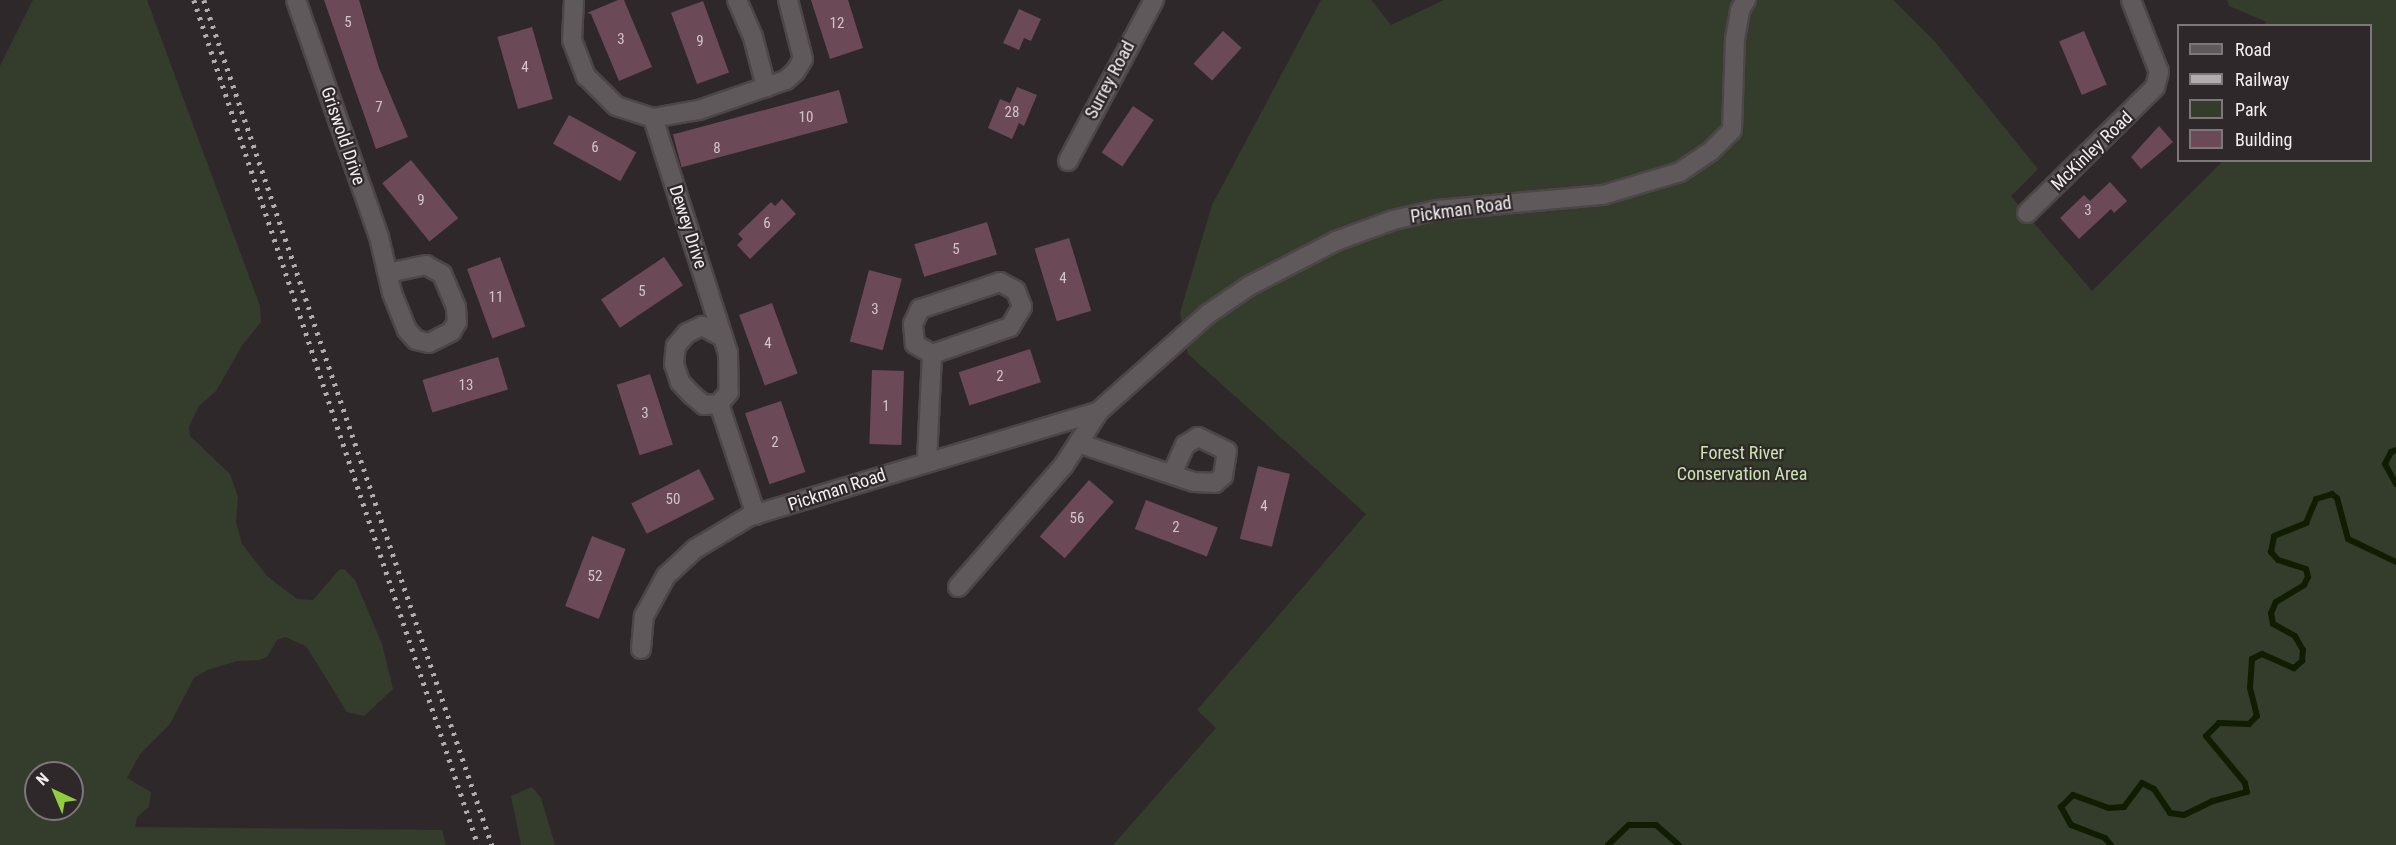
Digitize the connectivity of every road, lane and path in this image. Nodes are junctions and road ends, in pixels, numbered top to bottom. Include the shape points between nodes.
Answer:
1 (296, 0) edge
2 (574, 0) edge
3 (737, 0) edge
4 (788, 0) edge
5 (1154, 0) edge
6 (1746, 0) edge
7 (2131, 0) edge
8 (766, 87) junction
9 (653, 118) junction
10 (1068, 161) dead end
11 (2027, 213) dead end
12 (389, 273) junction
13 (723, 337) junction
14 (932, 354) junction
15 (719, 404) junction
16 (1100, 411) junction
17 (1078, 443) junction
18 (927, 461) junction
19 (1173, 472) dead end
20 (756, 515) junction
21 (958, 587) dead end
22 (641, 649) dead end

1 - 12 street, Griswold Drive
2 - 9 street via 572,40 586,76 616,106
3 - 8 street via 753,37
4 - 8 street via 803,59 786,80
5 - 10 street, Surrey Road
6 - 16 street, Pickman Road via 1735,39 1732,130 1710,152 1680,171 1603,195 1437,210 1336,241 1249,286 1208,314
7 - 11 street, McKinley Road via 2159,72 2155,87
8 - 9 street via 677,116
9 - 13 street, Dewey Drive
12 - 12 street, Griswold Drive via 426,265 442,274 456,307 457,321 451,332 429,343 416,340 399,313
13 - 15 street, Dewey Drive via 729,392
13 - 15 street via 702,326 687,333 676,346 674,364 680,382 692,395 704,405
14 - 14 street via 1010,327 1022,307 1016,291 1000,282 920,309 913,324 915,344
14 - 18 street
15 - 20 street
16 - 17 street, Pickman Road
16 - 18 street, Pickman Road
17 - 19 street
17 - 21 street, Pickman Road
18 - 20 street, Pickman Road
20 - 22 street, Pickman Road via 695,549 666,576 644,616

